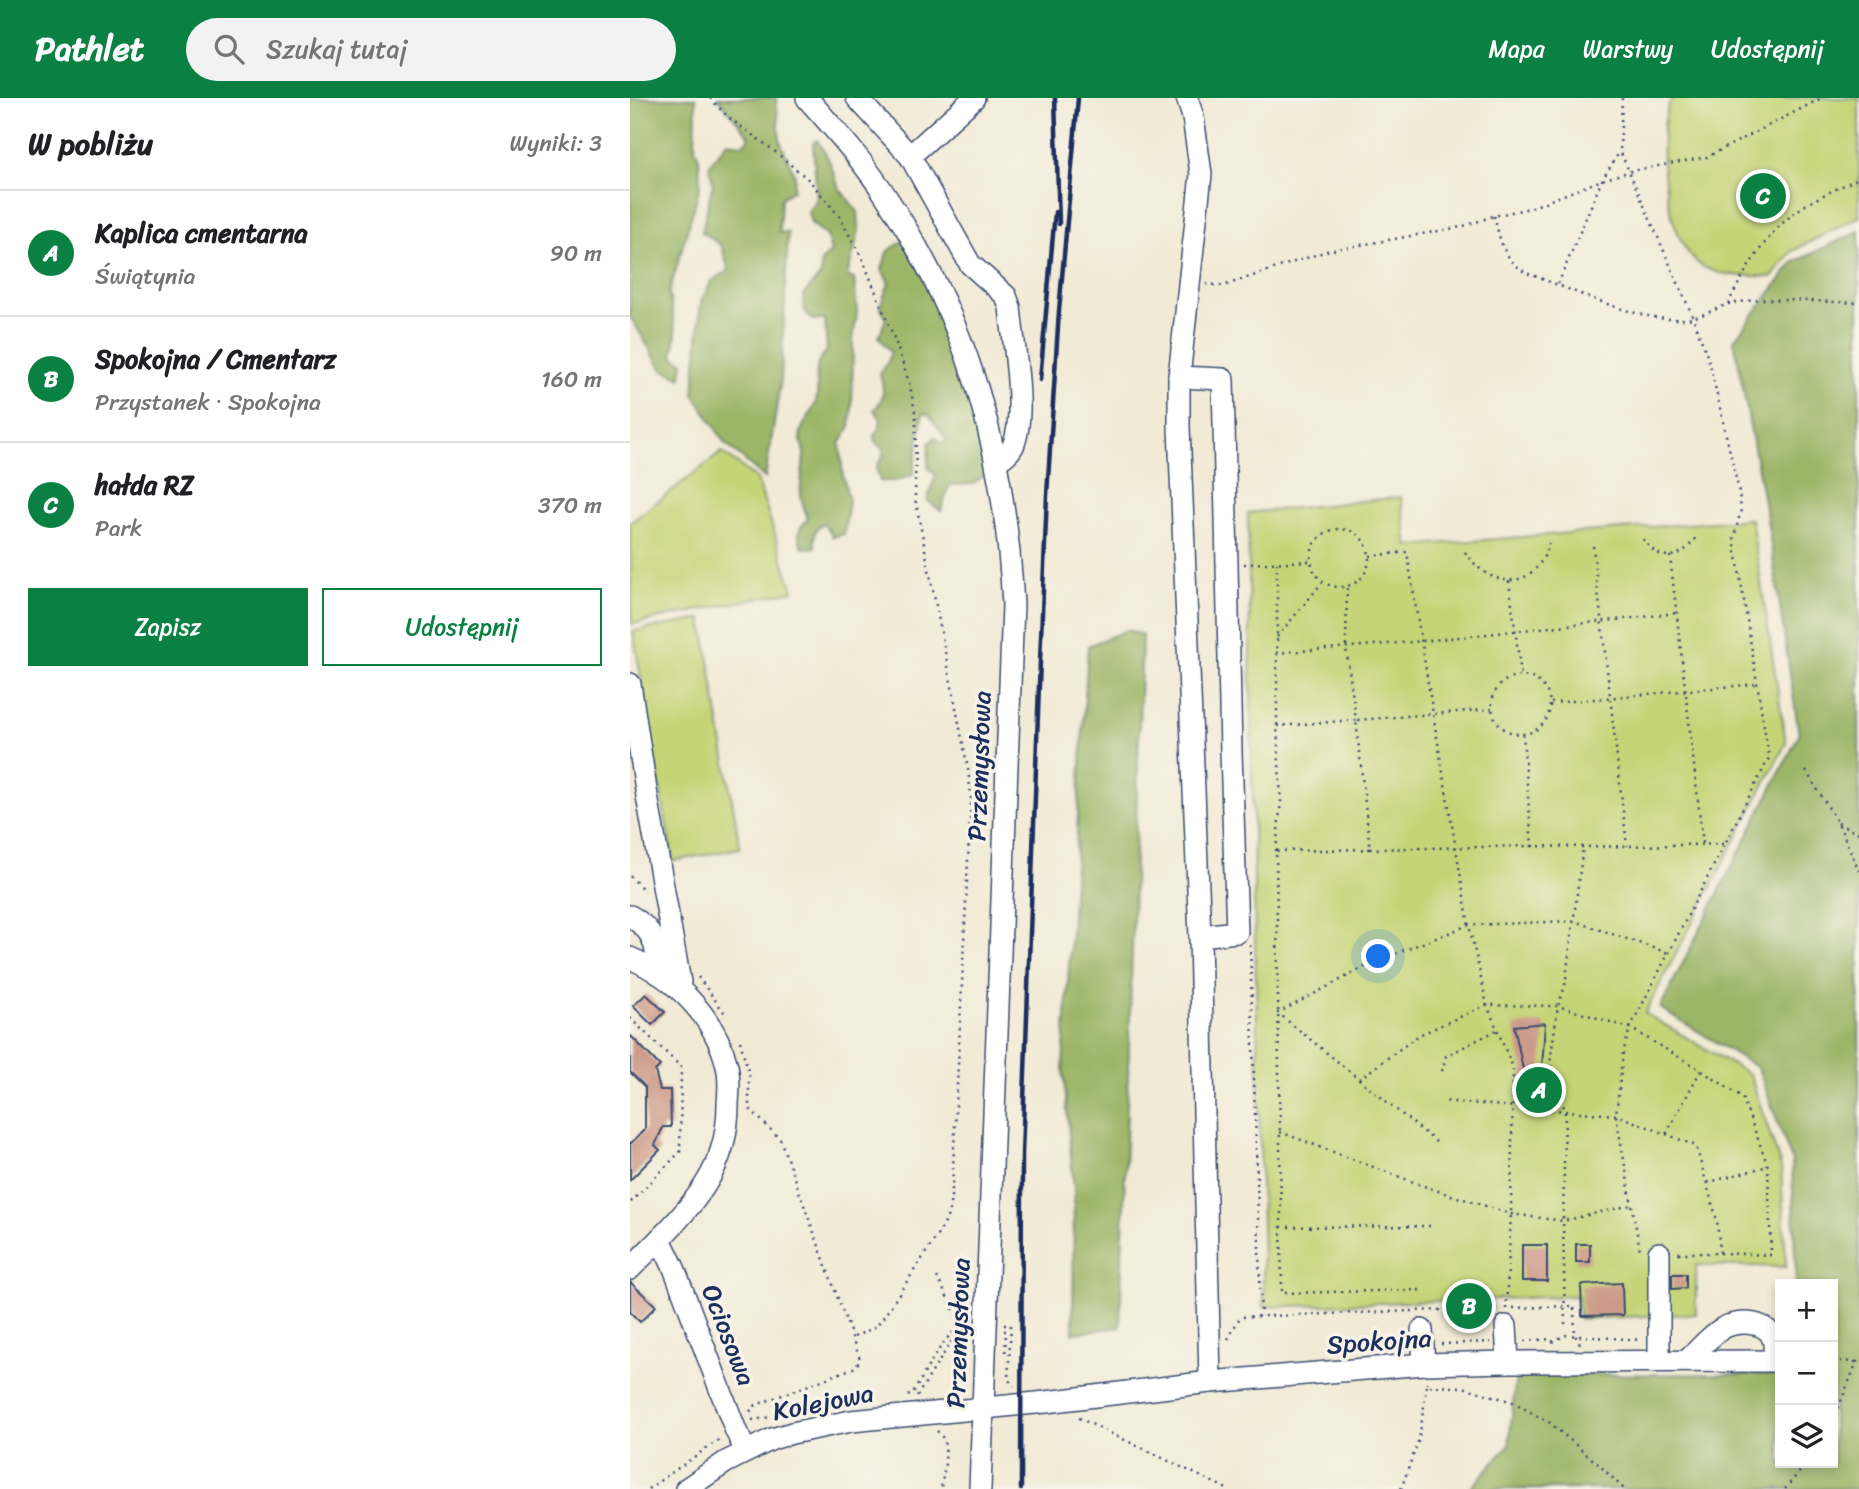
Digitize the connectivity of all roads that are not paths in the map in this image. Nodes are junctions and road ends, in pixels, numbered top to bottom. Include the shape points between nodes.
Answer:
1 (807, 98) edge
2 (857, 98) edge
3 (974, 98) edge
4 (1187, 98) edge
5 (910, 156) junction
6 (1179, 377) junction
7 (997, 461) junction
8 (630, 684) edge
9 (1231, 752) junction
10 (1194, 754) junction
11 (630, 916) edge
12 (1200, 936) junction
13 (630, 958) edge
14 (658, 973) junction
15 (677, 987) junction
16 (660, 1239) junction
17 (1659, 1253) road end
18 (630, 1269) edge
19 (1775, 1347) edge
20 (1659, 1351) junction
21 (1688, 1360) junction
22 (1775, 1360) edge
23 (1210, 1382) junction
24 (984, 1407) junction
25 (746, 1451) junction
26 (685, 1489) edge
27 (980, 1489) edge

1 - 7 street, Przemysłowa via 886,196 920,253 953,318 982,400
2 - 5 street
3 - 5 street
4 - 6 street via 1201,174
5 - 7 street via 970,264 1006,296 1010,307 1020,416 1013,445
6 - 9 street via 1223,379
6 - 10 street
7 - 24 street, Przemysłowa via 1010,541 1013,605
8 - 15 street via 680,982
9 - 10 street
9 - 12 street via 1237,932
10 - 12 street
11 - 14 street via 646,927 656,943
12 - 23 street
13 - 14 street
14 - 15 street
15 - 16 street via 719,1040 728,1068 728,1128 705,1185
16 - 18 street
16 - 25 street, Ociosowa via 742,1426
17 - 20 street
19 - 21 street via 1761,1326 1727,1325
20 - 21 street, Spokojna
20 - 23 street, Spokojna via 1507,1343 1423,1346
21 - 22 street, Spokojna
23 - 24 street, Spokojna
24 - 25 street, Kolejowa via 851,1421 782,1436
24 - 27 street, Przemysłowa
25 - 26 street, Kolejowa

